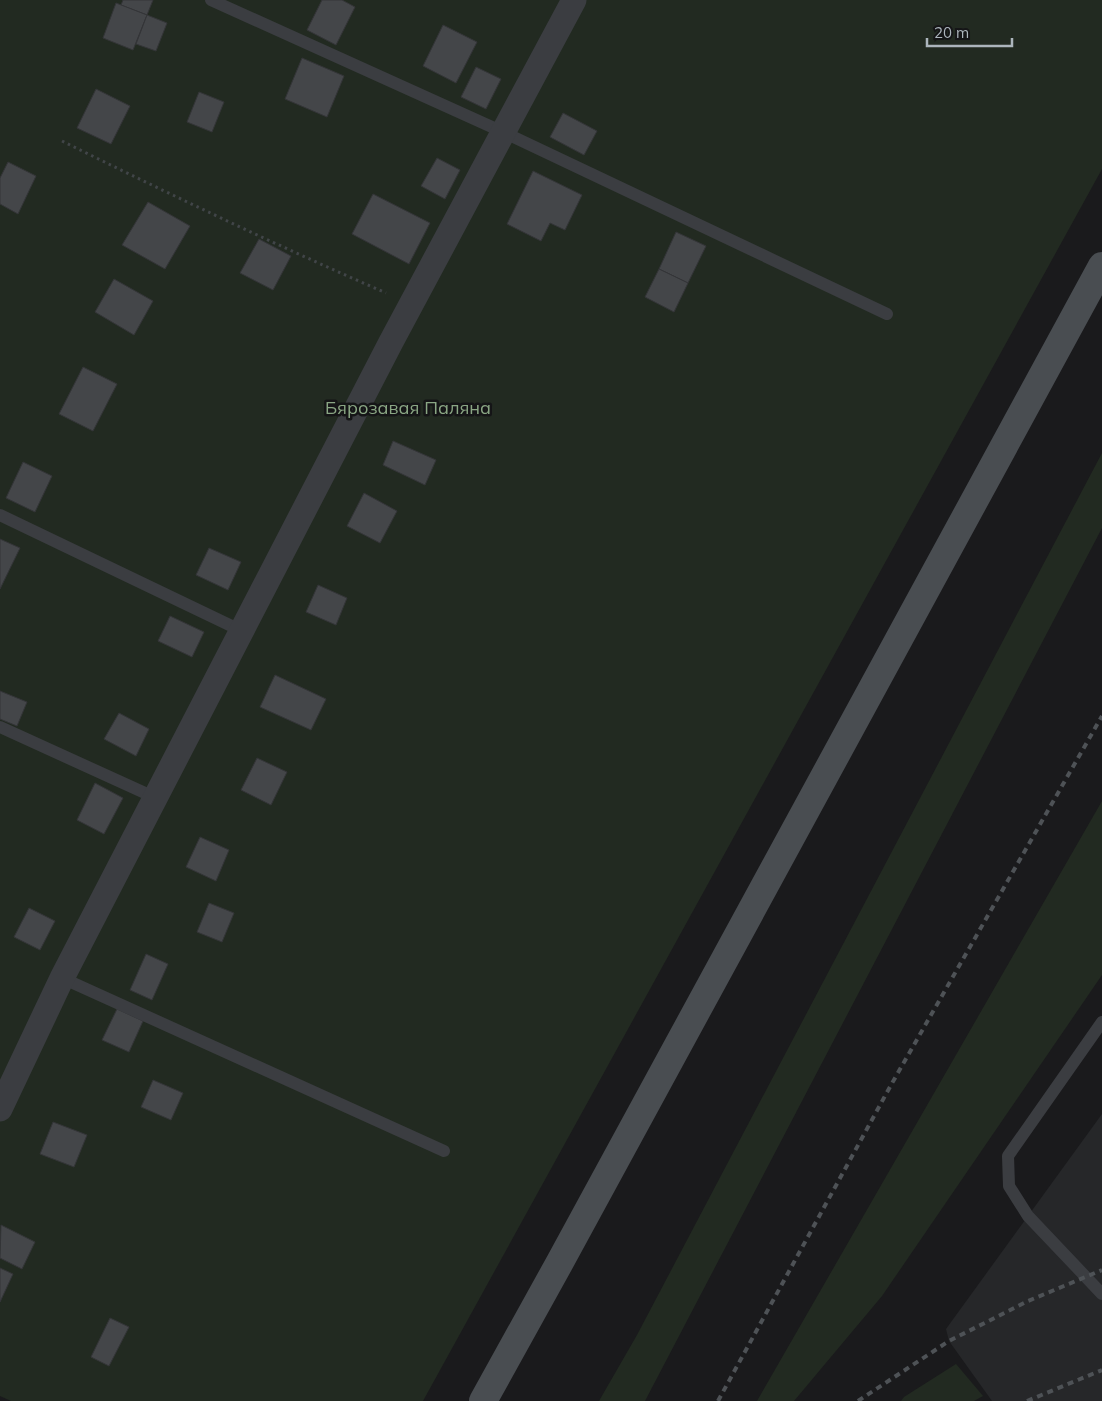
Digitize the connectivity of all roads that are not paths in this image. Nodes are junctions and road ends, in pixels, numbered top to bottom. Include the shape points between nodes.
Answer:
1 (211, 0) edge
2 (574, 0) edge
3 (503, 132) junction
4 (1102, 266) edge
5 (887, 314) dead end
6 (0, 515) edge
7 (242, 631) junction
8 (0, 727) edge
9 (156, 798) junction
10 (62, 978) junction
11 (1102, 1022) edge
12 (0, 1109) edge
13 (444, 1151) dead end
14 (1102, 1294) edge
15 (483, 1401) edge

1 - 3 lane
2 - 3 street
3 - 5 lane
3 - 7 street
4 - 15 street
6 - 7 lane
7 - 9 street
8 - 9 lane
9 - 10 street
10 - 12 street
10 - 13 lane
11 - 14 lane via 1008,1156 1009,1186 1028,1216

